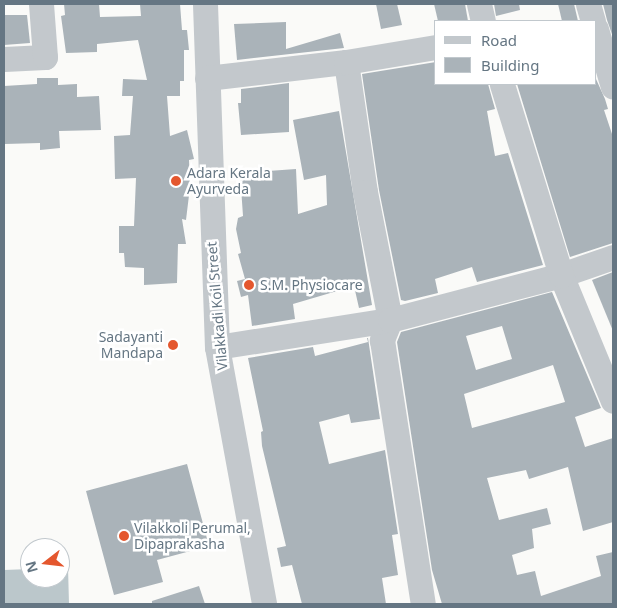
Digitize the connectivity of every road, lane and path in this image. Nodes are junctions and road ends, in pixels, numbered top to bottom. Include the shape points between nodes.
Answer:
1 (41, 4) edge
2 (205, 4) edge
3 (479, 4) edge
4 (588, 4) edge
5 (484, 20) edge
6 (594, 20) edge
7 (597, 32) edge
8 (434, 46) edge
9 (4, 59) edge
10 (346, 62) junction
11 (207, 78) junction
12 (502, 85) edge
13 (613, 87) edge
14 (613, 257) edge
15 (561, 275) junction
16 (390, 320) junction
17 (217, 347) junction
18 (613, 401) edge
19 (264, 604) edge
20 (422, 604) edge

1 - 9 street via 45,57
2 - 11 street, Vilakkadi Koil Street
3 - 5 street
4 - 6 street
7 - 13 street
8 - 10 street
10 - 11 street
10 - 16 street
11 - 17 street, Vilakkadi Koil Street
12 - 15 street
14 - 15 street
15 - 16 street
15 - 18 street
16 - 17 street
16 - 20 street via 382,340
17 - 19 street, Vilakkadi Koil Street

